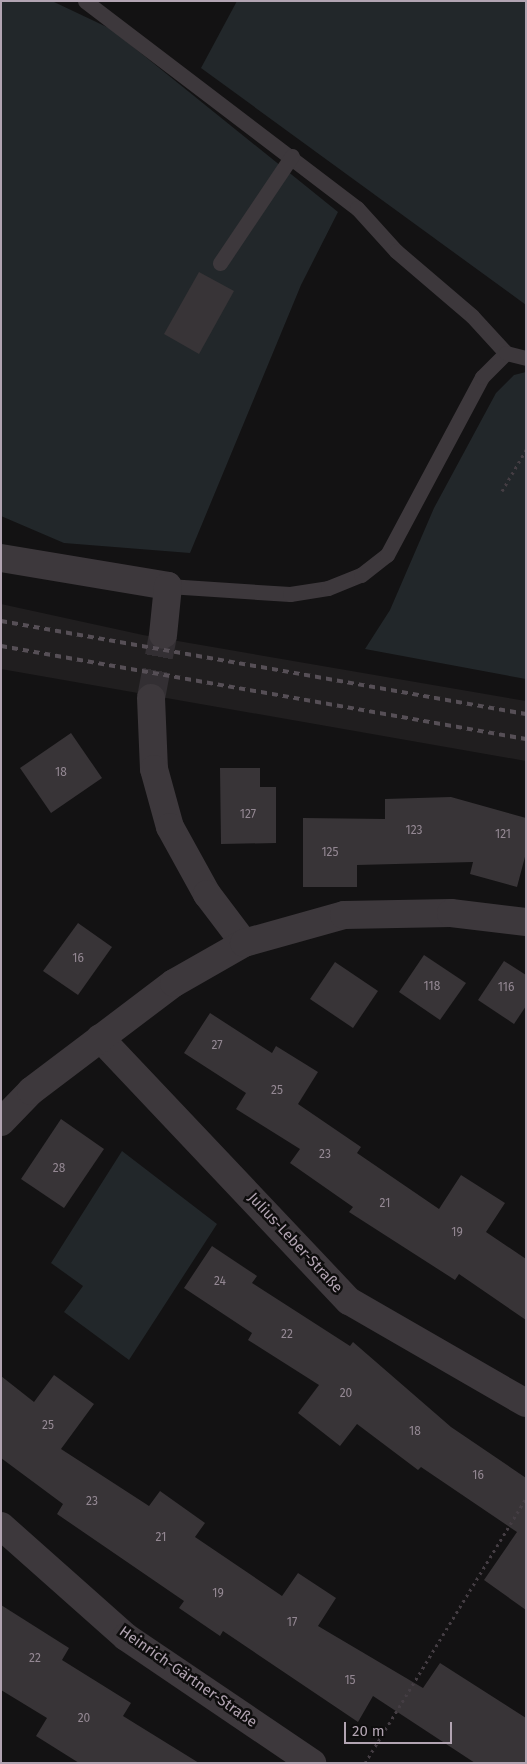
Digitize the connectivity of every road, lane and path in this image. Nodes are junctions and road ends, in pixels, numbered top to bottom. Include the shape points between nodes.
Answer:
1 (86, 1) edge
2 (292, 156) junction
3 (220, 263) dead end
4 (506, 353) junction
5 (526, 358) edge
6 (526, 450) edge
7 (502, 491) dead end
8 (7, 552) edge
9 (168, 586) junction
10 (163, 635) tunnel mouth
11 (151, 698) tunnel mouth
12 (526, 922) edge
13 (244, 943) junction
14 (100, 1038) junction
15 (1, 1122) edge
16 (526, 1403) edge
17 (526, 1498) edge
18 (1, 1526) edge
19 (312, 1763) edge
20 (365, 1763) edge

1 - 2 lane
2 - 3 lane
2 - 4 lane via 357,208 396,251 472,316
4 - 5 lane
4 - 9 lane via 482,377 388,555 362,575 328,588 290,594
6 - 7 path
8 - 9 street
9 - 10 street
11 - 13 street via 154,769 170,827 207,894
12 - 13 street via 451,913 344,915
13 - 14 street via 174,983
14 - 15 street via 31,1091
14 - 16 street, Julius-Leber-Straße via 349,1300
17 - 20 path
18 - 19 street, Heinrich-Gärtner-Straße via 126,1637

